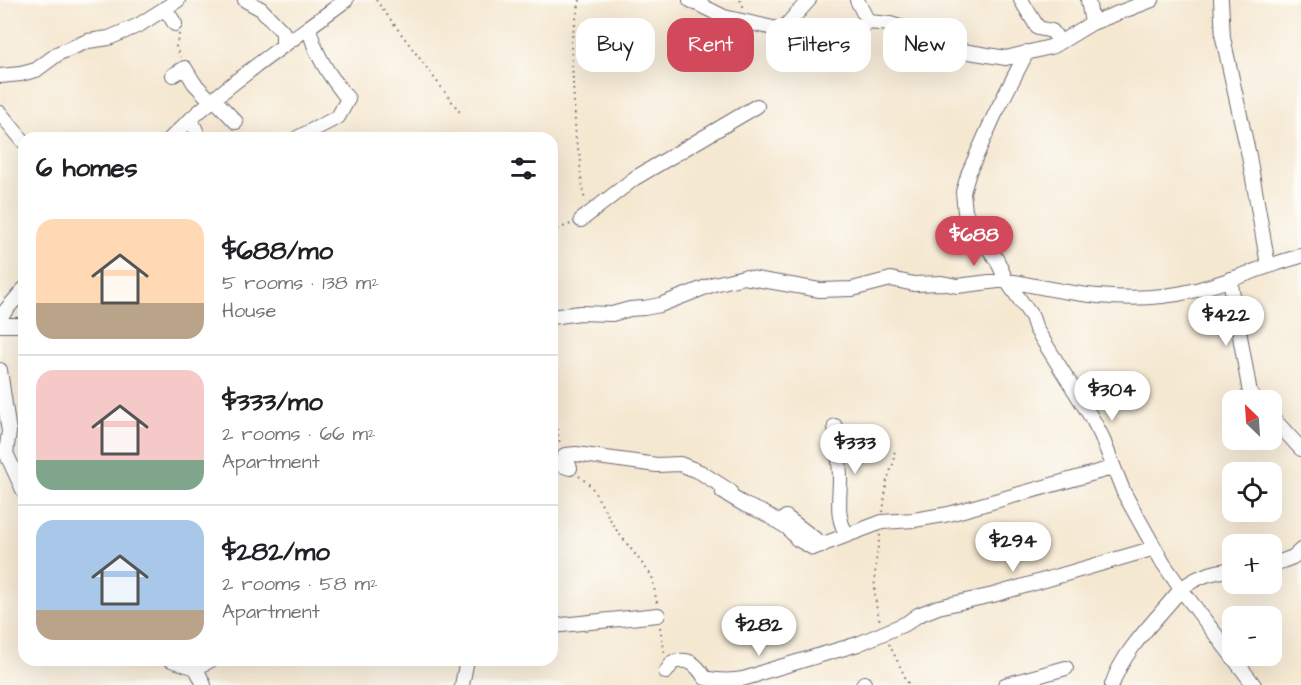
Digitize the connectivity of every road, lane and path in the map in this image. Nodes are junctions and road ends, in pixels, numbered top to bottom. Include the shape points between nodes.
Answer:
1 (178, 0) edge
2 (245, 0) edge
3 (346, 0) edge
4 (376, 0) edge
5 (580, 0) edge
6 (690, 0) edge
7 (809, 0) edge
8 (857, 0) edge
9 (1021, 0) edge
10 (1088, 0) edge
11 (1152, 0) edge
12 (1221, 0) edge
13 (165, 8) junction
14 (793, 18) edge
15 (866, 18) edge
16 (871, 22) edge
17 (1092, 23) junction
18 (175, 24) joint
19 (766, 26) edge
20 (309, 27) junction
21 (1060, 42) junction
22 (283, 46) junction
23 (1027, 52) junction
24 (179, 71) joint
25 (0, 76) edge
26 (212, 100) junction
27 (757, 106) dead end
28 (0, 113) edge
29 (462, 115) dead end
30 (191, 119) junction
31 (236, 122) dead end
32 (177, 132) edge
33 (196, 132) edge
34 (309, 132) edge
35 (18, 135) edge
36 (581, 220) junction
37 (558, 229) edge
38 (1301, 256) edge
39 (1268, 265) junction
40 (1230, 279) junction
41 (1005, 280) junction
42 (18, 297) edge
43 (558, 316) edge
44 (0, 317) edge
45 (0, 325) edge
46 (18, 325) edge
47 (0, 370) edge
48 (1249, 390) edge
49 (835, 426) dead end
50 (1282, 428) edge
51 (558, 432) edge
52 (561, 446) dead end
53 (1301, 449) edge
54 (895, 450) dead end
55 (558, 464) edge
56 (570, 468) junction
57 (1112, 468) junction
58 (18, 479) edge
59 (882, 522) junction
60 (848, 535) junction
61 (1155, 548) junction
62 (1301, 550) edge
63 (1282, 561) edge
64 (1222, 570) edge
65 (1181, 590) junction
66 (658, 615) junction
67 (558, 625) edge
68 (884, 632) junction
69 (190, 666) edge
70 (200, 666) edge
71 (466, 666) edge
72 (196, 668) junction
73 (1066, 668) dead end
74 (666, 672) joint
75 (204, 685) edge
76 (462, 685) edge
77 (909, 685) edge
78 (1005, 685) edge
79 (1112, 685) edge
80 (1254, 685) edge

1 - 13 street
2 - 22 street via 261,9 283,32
3 - 20 street
4 - 29 path
5 - 36 path via 572,42 576,142 585,205
6 - 19 street via 724,17
7 - 14 street
8 - 15 street
9 - 21 street via 1038,28 1052,31
10 - 17 street
11 - 17 street
12 - 39 street via 1223,38
13 - 18 street
13 - 25 street via 109,38 59,52 36,70
16 - 23 street via 914,31 963,51 1006,58
17 - 21 street
18 - 24 path via 179,35
20 - 22 street
20 - 34 street via 312,44 348,99 338,117
21 - 23 street
22 - 26 street
23 - 41 street via 995,114 963,192 965,212 997,260
24 - 26 street
26 - 30 street
26 - 31 street
27 - 36 street via 635,178
28 - 35 street
30 - 32 street
30 - 33 street
36 - 37 path
38 - 39 street
39 - 40 street
40 - 41 street via 1152,297 1098,297
40 - 48 street
41 - 43 street via 957,286 891,279 852,289 820,290 744,277 644,309
41 - 57 street via 1032,317 1093,420
42 - 44 street
45 - 46 street
47 - 58 street via 9,432 6,453
49 - 60 street via 839,505 843,530
50 - 53 street
51 - 52 path
54 - 59 path via 885,487
55 - 56 street
56 - 60 street via 565,455 680,464 700,472 724,488 723,492 764,513 813,548
56 - 66 path via 591,486 617,531 652,576
57 - 59 street via 949,514
57 - 61 street
59 - 60 street
59 - 68 path via 874,586
61 - 65 street
61 - 68 street via 938,607
62 - 63 street
64 - 65 street via 1191,581
65 - 79 street via 1131,650
65 - 80 street
66 - 67 street
66 - 74 path
68 - 74 street via 749,679 720,682 705,678 696,664 687,660 673,662
68 - 77 path
69 - 72 street
70 - 72 street
71 - 76 street
72 - 75 street
73 - 78 street

